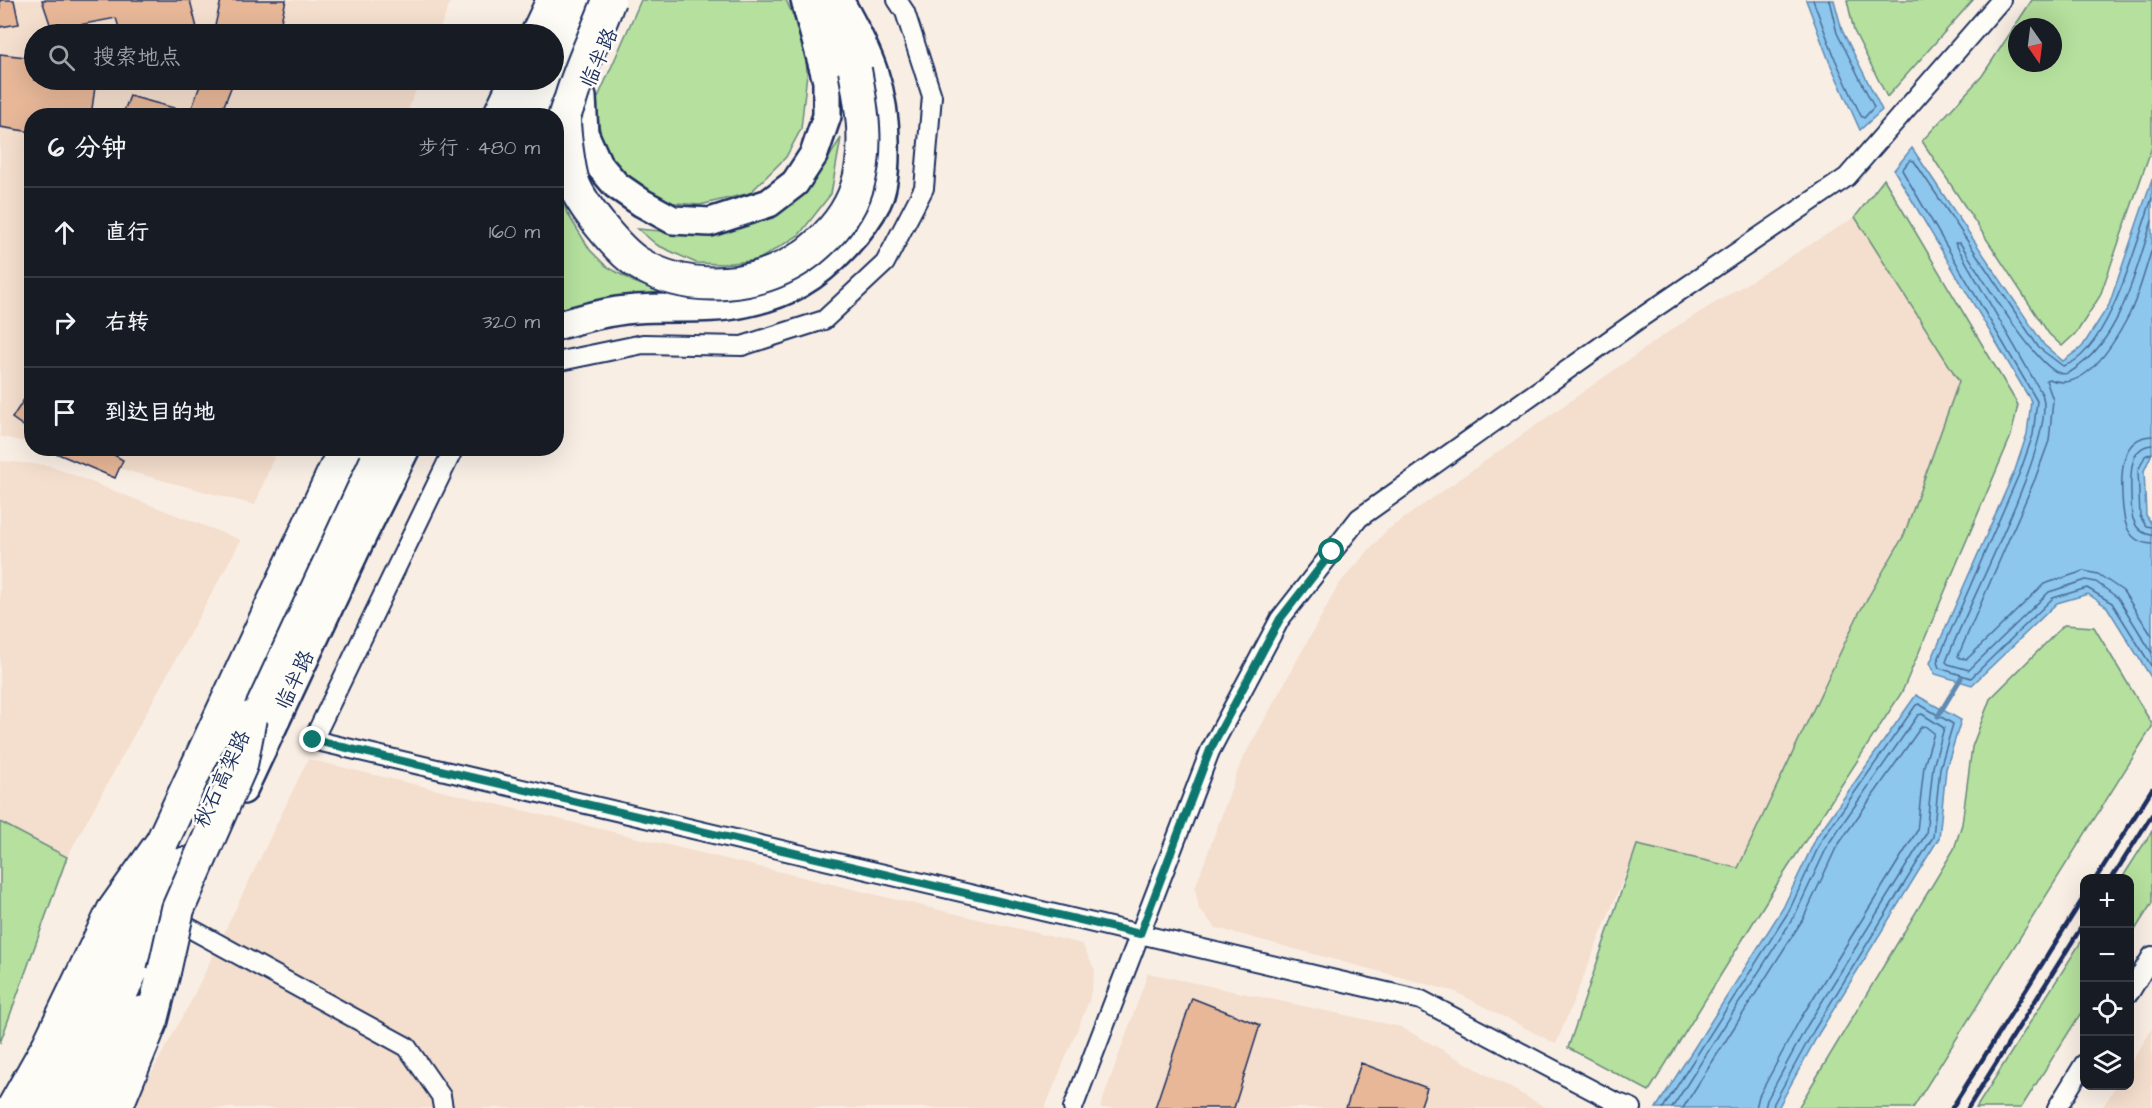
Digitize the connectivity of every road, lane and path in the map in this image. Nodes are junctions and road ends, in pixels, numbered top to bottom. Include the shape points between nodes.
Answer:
1 (546, 0) edge
2 (553, 0) edge
3 (582, 0) edge
4 (609, 0) edge
5 (624, 0) edge
6 (805, 0) edge
7 (820, 0) edge
8 (839, 0) edge
9 (897, 0) edge
10 (2001, 0) edge
11 (533, 24) edge
12 (542, 24) edge
13 (564, 40) edge
14 (497, 90) edge
15 (511, 90) edge
16 (541, 90) edge
17 (582, 97) junction
18 (487, 108) edge
19 (503, 108) edge
20 (533, 108) edge
21 (564, 132) edge
22 (564, 324) edge
23 (564, 360) edge
24 (327, 456) edge
25 (341, 456) edge
26 (371, 456) edge
27 (402, 456) edge
28 (417, 456) edge
29 (450, 456) edge
30 (358, 545) junction
31 (250, 718) junction
32 (162, 842) junction
33 (184, 925) junction
34 (1140, 934) junction
35 (2152, 956) edge
36 (2134, 985) edge
37 (2080, 1072) edge
38 (13, 1108) edge
39 (40, 1108) edge
40 (49, 1108) edge
41 (67, 1108) edge
42 (93, 1108) edge
43 (116, 1108) edge
44 (443, 1108) edge
45 (1073, 1108) edge
46 (1632, 1108) edge
47 (2057, 1108) edge

1 - 11 main road
2 - 12 highway
3 - 13 highway
4 - 7 highway, bridge via 564,118 573,183 617,246 638,263 665,276 725,284 759,277 794,263 821,242 843,217 857,187 864,147 864,114 855,70
5 - 17 main road, 临半路
6 - 17 main road via 827,81 826,116 814,154 802,173 769,203 710,222 673,220 642,204 616,185 598,164 584,133
8 - 22 main road via 862,40 880,89 886,135 878,201 859,230 812,277 785,292 707,308 598,313
9 - 23 street via 905,12 932,96 924,188 885,262 824,320 742,346 643,344
10 - 34 street via 1847,177 1359,518 1280,619 1215,740
14 - 18 main road
15 - 19 highway
16 - 20 highway
17 - 21 main road, 临半路
24 - 40 main road via 148,887
25 - 32 highway, 秋石高架路, bridge
26 - 31 highway, 秋石高架路
27 - 30 main road, 临半路
28 - 30 main road
29 - 34 street via 313,740
30 - 33 main road, 临半路
31 - 41 highway, 秋石高架路, bridge
31 - 43 highway, bridge via 241,765 178,909 152,1020
32 - 38 highway via 113,911 49,1044
32 - 39 highway, 秋石高架路
33 - 42 main road, 临半路
33 - 44 street via 407,1047 441,1096
34 - 45 street
34 - 46 street via 1421,1000
35 - 36 street
37 - 47 street

